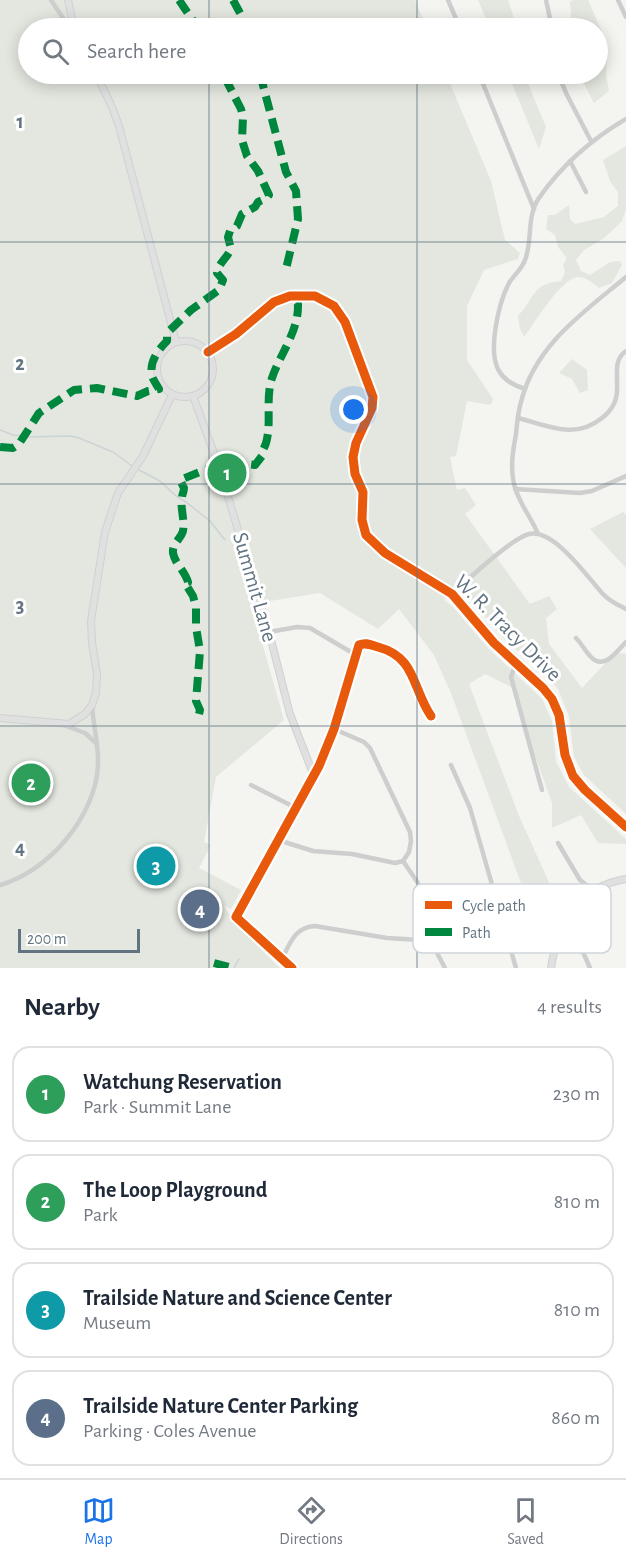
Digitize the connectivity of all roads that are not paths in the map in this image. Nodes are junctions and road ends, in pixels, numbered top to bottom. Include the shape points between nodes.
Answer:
1 (51, 0) edge
2 (68, 0) edge
3 (448, 0) edge
4 (546, 0) edge
5 (618, 0) edge
6 (626, 17) edge
7 (62, 18) edge
8 (72, 18) edge
9 (456, 18) edge
10 (550, 18) edge
11 (101, 84) edge
12 (483, 84) edge
13 (563, 84) edge
14 (626, 119) edge
15 (591, 141) junction
16 (570, 161) junction
17 (586, 192) dead end
18 (534, 208) junction
19 (626, 277) edge
20 (176, 342) junction
21 (626, 351) edge
22 (208, 352) junction
23 (525, 389) junction
24 (172, 395) junction
25 (193, 396) junction
26 (518, 418) junction
27 (626, 476) edge
28 (515, 489) junction
29 (538, 534) junction
30 (452, 594) junction
31 (626, 609) edge
32 (269, 632) junction
33 (576, 638) dead end
34 (626, 642) edge
35 (356, 655) junction
36 (516, 663) junction
37 (92, 705) junction
38 (431, 716) dead end
39 (0, 718) edge
40 (63, 724) junction
41 (334, 729) junction
42 (97, 744) junction
43 (451, 765) dead end
44 (312, 779) junction
45 (251, 785) dead end
46 (542, 790) dead end
47 (296, 808) junction
48 (626, 827) edge
49 (278, 840) junction
50 (558, 843) dead end
51 (403, 861) junction
52 (626, 879) edge
53 (418, 883) dead end
54 (492, 884) edge
55 (585, 884) edge
56 (611, 884) edge
57 (0, 885) edge
58 (413, 940) edge
59 (437, 953) edge
60 (512, 953) edge
61 (554, 953) edge
62 (584, 953) edge
63 (282, 959) junction
64 (292, 968) edge
65 (445, 968) edge
66 (516, 968) edge
67 (551, 968) edge
68 (590, 968) edge

1 - 7 street
2 - 8 street
3 - 9 street
4 - 10 street
5 - 6 street
11 - 20 street via 119,126
12 - 18 street
13 - 15 street
14 - 15 street
15 - 16 street
16 - 17 street
16 - 18 street
18 - 23 street via 525,260 509,284 500,308 494,349 502,375
19 - 23 street via 551,344
20 - 22 street via 194,342
20 - 24 street via 161,353 157,362 159,381
21 - 26 street via 618,361 614,402 592,425 567,430
22 - 25 street via 212,378 201,393
22 - 30 street, W. R. Tracy Drive via 281,299 315,296 334,306 345,322 373,397 353,457 363,492 364,530 380,550
23 - 26 street
24 - 25 street
24 - 37 street via 143,456 118,493 105,532 91,621 98,674
25 - 32 street, Summit Lane
26 - 28 street via 512,470
27 - 28 street via 580,493
28 - 29 street
29 - 30 street via 524,536
29 - 31 street via 560,547 606,597
30 - 36 street, W. R. Tracy Drive
32 - 35 street via 310,628
32 - 44 street, Summit Lane
33 - 34 street via 592,659 601,662 609,660
35 - 38 street via 360,644 367,644 402,658
35 - 41 street
36 - 46 street via 511,677
36 - 48 street, W. R. Tracy Drive via 554,703 573,776
37 - 40 street via 80,718
37 - 42 street
39 - 40 street
40 - 42 street via 81,731
41 - 44 street
41 - 51 street via 369,748 410,832 410,849
42 - 57 street via 94,788 77,823 60,847 35,869
43 - 54 street via 470,808
44 - 47 street
45 - 47 street
47 - 49 street
49 - 51 street via 313,851 391,863
49 - 63 street via 236,917
50 - 55 street
51 - 53 street
52 - 56 street
58 - 63 street via 315,926 298,932
59 - 65 street
60 - 66 street
61 - 67 street
62 - 68 street
63 - 64 street

